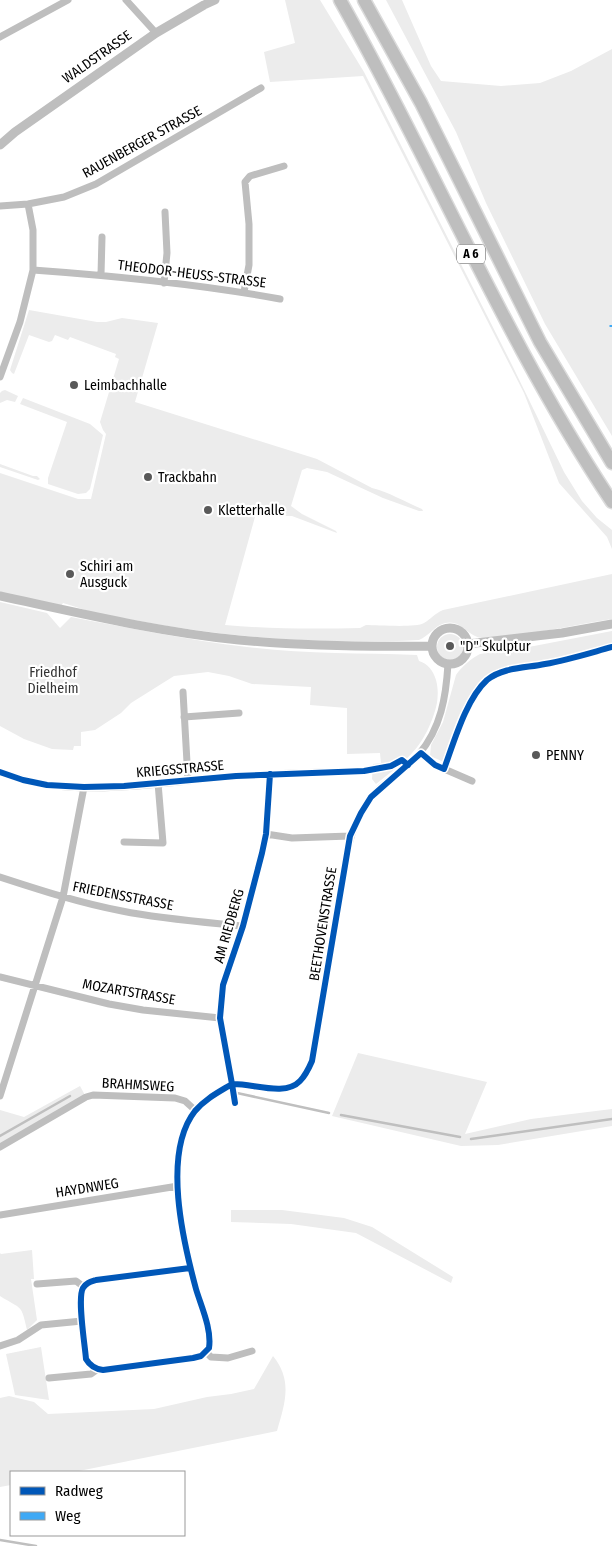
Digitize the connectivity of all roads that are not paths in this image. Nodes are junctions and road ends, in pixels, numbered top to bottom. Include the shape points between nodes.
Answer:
1 (68, 0) edge
2 (126, 0) edge
3 (215, 0) edge
4 (340, 0) edge
5 (364, 0) edge
6 (156, 33) junction
7 (0, 38) edge
8 (261, 88) dead end
9 (0, 145) edge
10 (284, 166) dead end
11 (28, 204) junction
12 (0, 206) edge
13 (165, 212) dead end
14 (102, 237) dead end
15 (34, 270) junction
16 (101, 275) junction
17 (164, 283) junction
18 (244, 292) junction
19 (280, 298) dead end
20 (0, 377) edge
21 (612, 463) edge
22 (612, 502) edge
23 (0, 596) edge
24 (612, 624) edge
25 (468, 644) junction
26 (432, 646) junction
27 (448, 664) junction
28 (183, 692) dead end
29 (239, 713) dead end
30 (184, 716) junction
31 (420, 753) junction
32 (364, 771) dead end
33 (0, 772) edge
34 (270, 774) junction
35 (188, 780) junction
36 (472, 781) dead end
37 (158, 783) junction
38 (84, 787) junction
39 (266, 834) junction
40 (350, 836) junction
41 (124, 842) dead end
42 (0, 877) edge
43 (63, 896) junction
44 (243, 926) junction
45 (0, 977) edge
46 (34, 986) junction
47 (220, 1018) junction
48 (0, 1064) edge
49 (9, 1067) junction
50 (232, 1084) junction
51 (0, 1096) edge
52 (235, 1103) dead end
53 (196, 1111) junction
54 (0, 1147) edge
55 (178, 1186) junction
56 (0, 1216) edge
57 (190, 1268) junction
58 (37, 1284) dead end
59 (84, 1286) junction
60 (82, 1321) junction
61 (0, 1346) edge
62 (252, 1351) dead end
63 (206, 1352) junction
64 (98, 1369) junction
65 (49, 1378) dead end

1 - 7 street
2 - 6 street
3 - 6 street, WALDSTRASSE
4 - 22 highway, A 6 via 401,113 524,358
5 - 21 highway, A 6 via 421,102 540,342
6 - 9 street, WALDSTRASSE
8 - 11 street, RAUENBERGER STRASSE via 96,184 64,197
10 - 18 street via 250,176 245,182 249,265
11 - 12 street, RAUENBERGER STRASSE
11 - 15 street via 33,230
13 - 17 street
14 - 16 street, THEODOR-HEUSS-STRASSE
15 - 16 street, THEODOR-HEUSS-STRASSE
15 - 20 street
16 - 17 street, THEODOR-HEUSS-STRASSE
17 - 18 street, THEODOR-HEUSS-STRASSE
18 - 19 street, THEODOR-HEUSS-STRASSE
23 - 26 street via 145,627 238,640
24 - 25 street
25 - 26 street via 458,630 446,629 436,635
25 - 27 street via 462,659
26 - 27 street via 438,660
27 - 31 street, BEETHOVENSTRASSE via 440,718
28 - 30 street
29 - 30 street
30 - 35 street
31 - 36 street via 435,765
31 - 40 street, BEETHOVENSTRASSE via 371,797
32 - 34 street, KRIEGSSTRASSE
33 - 38 street, KRIEGSSTRASSE via 48,785
34 - 35 street, KRIEGSSTRASSE
34 - 39 street, AM RIEDBERG
35 - 37 street, KRIEGSSTRASSE
37 - 38 street, KRIEGSSTRASSE
37 - 41 street, KRIEGSSTRASSE via 163,843
38 - 43 street
39 - 40 street via 292,838
39 - 44 street, AM RIEDBERG
40 - 50 street, BEETHOVENSTRASSE via 316,1045 306,1074 299,1082 285,1088
42 - 43 street, FRIEDENSSTRASSE
43 - 44 street, FRIEDENSSTRASSE via 122,911
43 - 46 street
44 - 47 street, AM RIEDBERG via 223,985
45 - 46 street, MOZARTSTRASSE
46 - 47 street, MOZARTSTRASSE via 143,1010
46 - 49 street
47 - 50 street, AM RIEDBERG
48 - 49 street
49 - 51 street
50 - 52 street, AM RIEDBERG
50 - 53 street via 205,1101
53 - 54 street, BRAHMSWEG via 175,1098 86,1096
53 - 55 street via 188,1122 180,1145
55 - 56 street, HAYDNWEG
55 - 57 street
57 - 59 street via 96,1280
57 - 63 street via 209,1335
58 - 59 street via 76,1281
59 - 60 street
60 - 61 street via 41,1325 18,1340
60 - 64 street via 86,1359
62 - 63 street via 228,1358 211,1358
63 - 64 street via 193,1358
64 - 65 street via 91,1374

